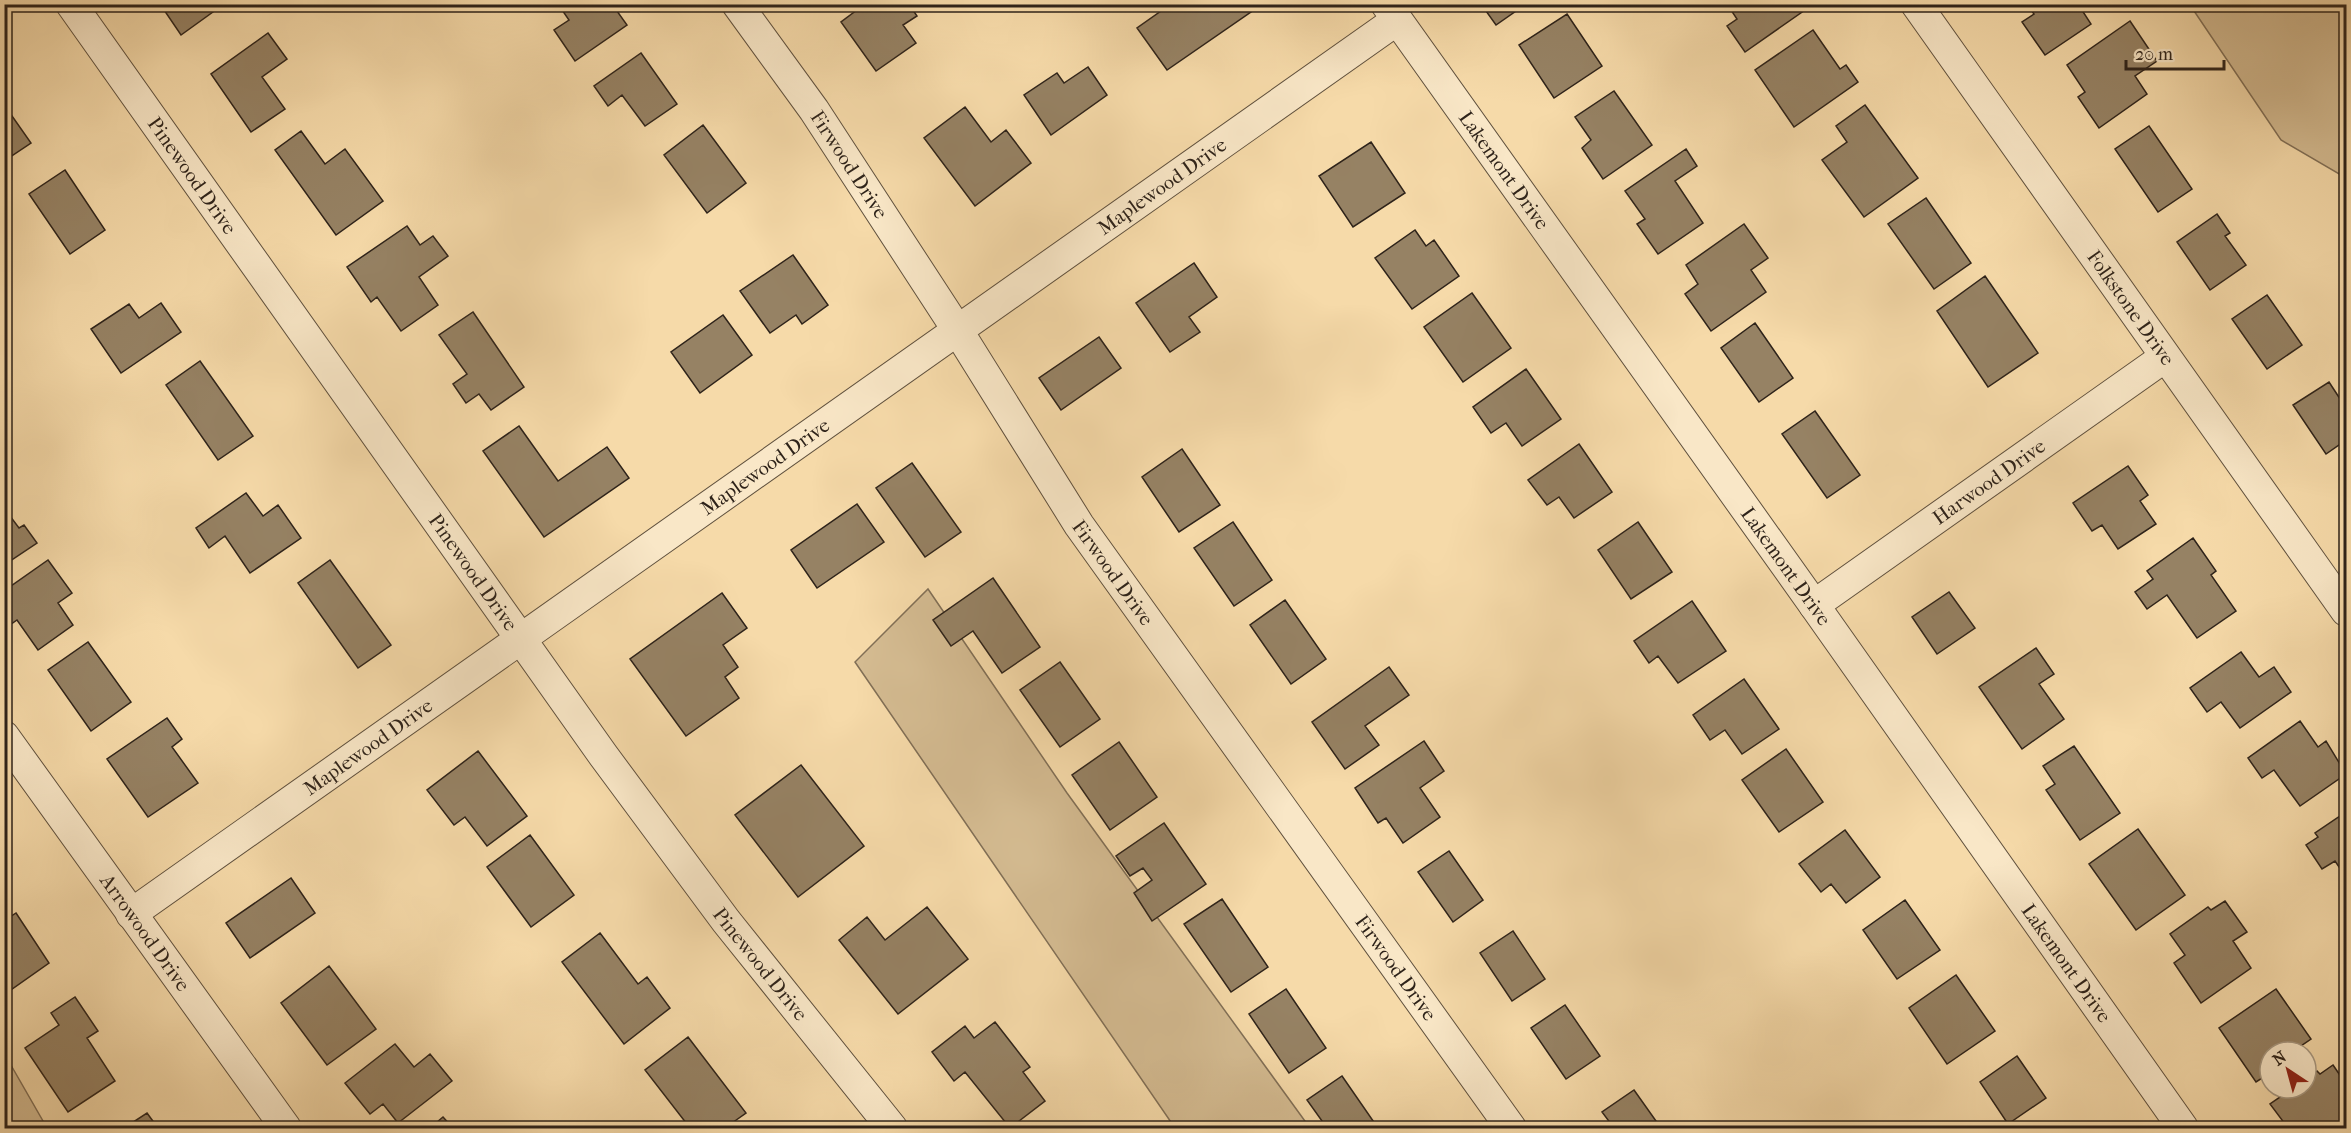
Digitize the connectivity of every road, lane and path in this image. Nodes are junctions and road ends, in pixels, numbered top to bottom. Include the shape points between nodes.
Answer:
1 (71, 4) edge
2 (737, 4) edge
3 (1916, 4) edge
4 (1391, 12) edge
5 (958, 331) junction
6 (2165, 357) junction
7 (1814, 604) junction
8 (2346, 611) edge
9 (522, 640) junction
10 (4, 736) edge
11 (132, 914) junction
12 (286, 1128) edge
13 (892, 1128) edge
14 (1511, 1128) edge
15 (2183, 1128) edge

1 - 9 street, Pinewood Drive
2 - 5 street, Firwood Drive via 814,110
3 - 6 street, Folkstone Drive
4 - 5 street, Maplewood Drive
4 - 7 street, Lakemont Drive
5 - 9 street, Maplewood Drive
5 - 14 street, Firwood Drive via 1079,525
6 - 7 street, Harwood Drive
6 - 8 street, Folkstone Drive
7 - 15 street, Lakemont Drive
9 - 11 street, Maplewood Drive
9 - 13 street, Pinewood Drive via 726,921
10 - 11 street, Arrowood Drive
11 - 12 street, Arrowood Drive

